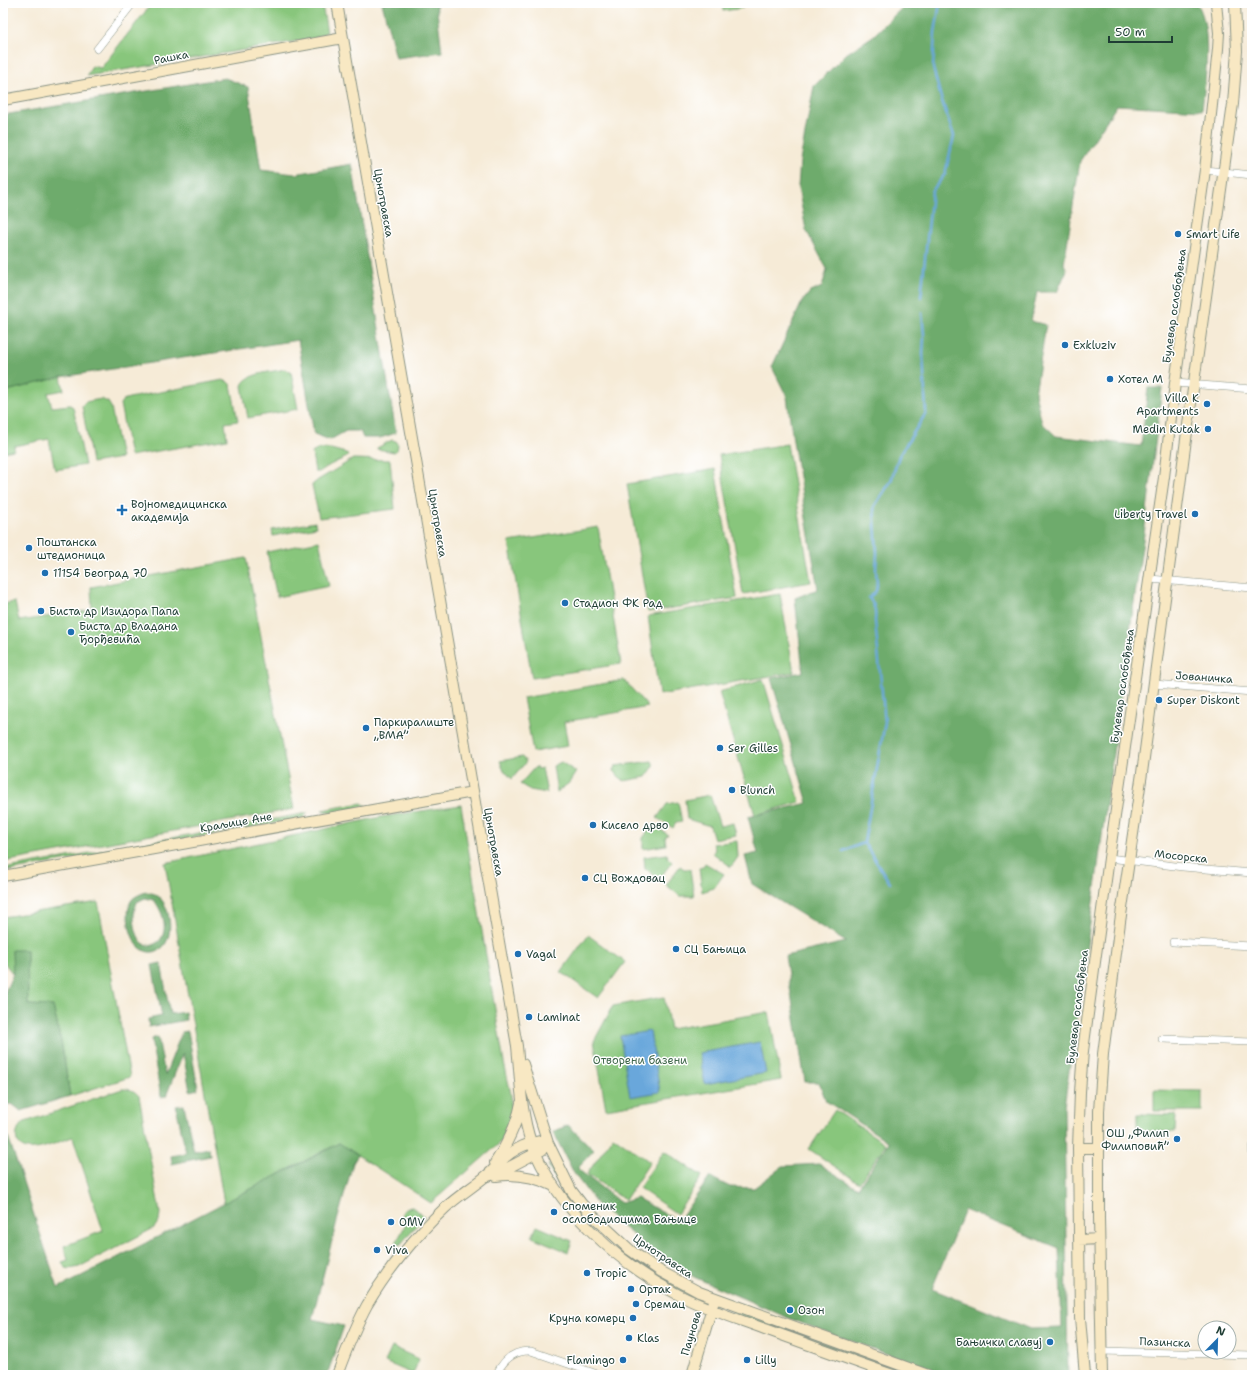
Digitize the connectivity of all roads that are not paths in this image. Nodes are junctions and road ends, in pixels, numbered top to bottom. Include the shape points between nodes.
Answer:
1 (133, 3) edge
2 (337, 3) edge
3 (1216, 3) edge
4 (1235, 3) edge
5 (1243, 3) edge
6 (1252, 5) edge
7 (343, 38) junction
8 (97, 49) dead end
9 (3, 100) edge
10 (1205, 170) junction
11 (1224, 173) junction
12 (1252, 175) edge
13 (1175, 383) junction
14 (1194, 385) junction
15 (1252, 389) edge
16 (1150, 579) junction
17 (1167, 581) junction
18 (1252, 588) edge
19 (1154, 684) junction
20 (1252, 692) edge
21 (473, 792) junction
22 (1109, 858) junction
23 (1129, 861) junction
24 (1252, 873) edge
25 (3, 876) edge
26 (1173, 942) dead end
27 (1252, 946) edge
28 (1162, 1039) dead end
29 (1252, 1042) edge
30 (517, 1046) junction
31 (522, 1095) junction
32 (531, 1143) junction
33 (548, 1144) junction
34 (1078, 1148) junction
35 (1099, 1148) junction
36 (1252, 1148) edge
37 (536, 1153) junction
38 (1252, 1153) edge
39 (486, 1177) junction
40 (554, 1186) junction
41 (1099, 1239) junction
42 (1079, 1240) junction
43 (714, 1298) junction
44 (711, 1310) junction
45 (1102, 1351) junction
46 (1252, 1355) edge
47 (337, 1375) edge
48 (496, 1375) edge
49 (600, 1375) edge
50 (692, 1375) edge
51 (893, 1375) edge
52 (928, 1375) edge
53 (1085, 1375) edge
54 (1102, 1375) edge

1 - 8 street
2 - 7 main road, Црнотравска
3 - 10 main road, Булевар ослобођења via 1218,49
4 - 11 main road via 1235,90
5 - 6 street
7 - 9 main road, Рашка
7 - 21 main road, Црнотравска
10 - 11 street
10 - 13 main road, Булевар ослобођења
11 - 12 street
11 - 14 main road
13 - 14 street
13 - 16 main road, Булевар ослобођења
14 - 15 street
14 - 17 main road
16 - 17 street
16 - 22 main road, Булевар ослобођења
17 - 18 street
17 - 19 main road
19 - 20 street, Јованичка
19 - 23 main road
21 - 25 main road, Краљице Ане
21 - 30 main road, Црнотравска
22 - 23 street, Мосорска
22 - 34 main road, Булевар ослобођења via 1084,1051
23 - 24 street, Мосорска
23 - 35 main road via 1103,1054
26 - 27 street
28 - 29 street
30 - 31 main road, Црнотравска
30 - 33 main road, Црнотравска
31 - 32 main road, Црнотравска
31 - 39 main road via 519,1114 512,1132
32 - 33 main road
32 - 37 main road, Црнотравска
32 - 39 main road via 513,1151
33 - 37 main road
33 - 43 main road, Црнотравска via 576,1197 608,1230 630,1250 660,1271 687,1287
34 - 35 main road
34 - 42 main road, Булевар ослобођења
35 - 41 main road
36 - 38 street
37 - 39 main road
37 - 40 main road, Црнотравска
39 - 40 main road via 532,1177
39 - 47 main road via 436,1216 380,1285 349,1342
40 - 44 main road, Црнотравска via 579,1218 626,1261 668,1290
41 - 42 main road
41 - 45 main road
42 - 53 main road, Булевар ослобођења via 1080,1318
43 - 44 main road, Паунова
43 - 52 main road, Црнотравска
44 - 50 main road, Паунова
44 - 51 main road, Црнотравска
45 - 46 street, Пазинска
45 - 54 main road
48 - 49 street via 509,1357 516,1353 531,1351

